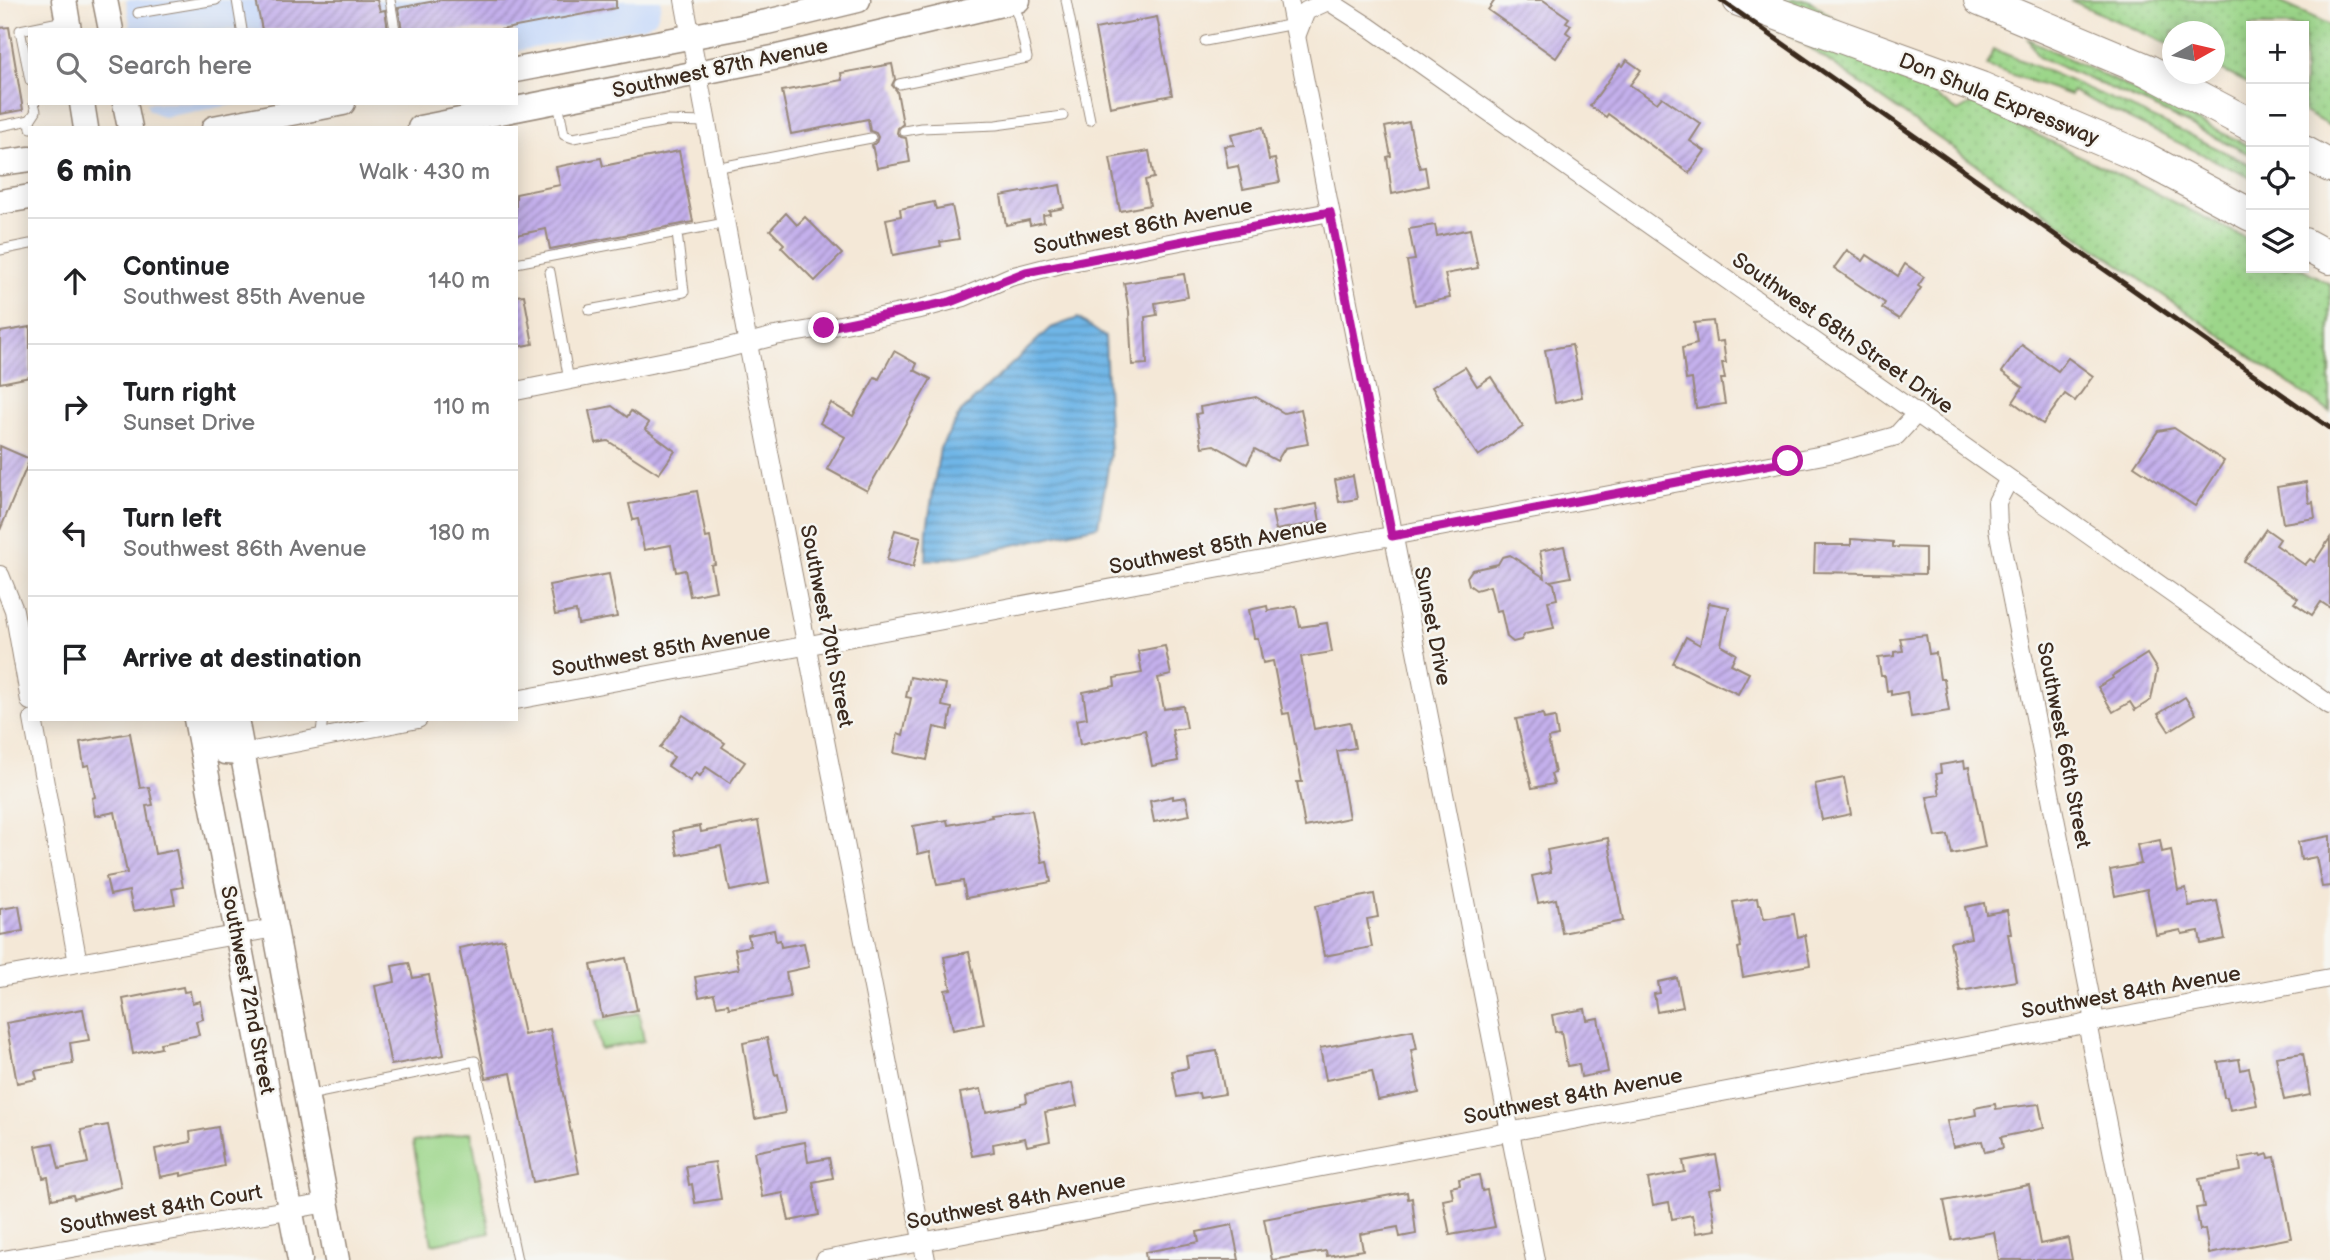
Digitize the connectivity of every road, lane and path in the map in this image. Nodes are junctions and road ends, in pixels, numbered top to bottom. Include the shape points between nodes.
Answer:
1 (105, 0) edge
2 (216, 0) edge
3 (237, 0) edge
4 (390, 0) edge
5 (684, 0) edge
6 (858, 0) edge
7 (1012, 0) edge
8 (1066, 0) edge
9 (1289, 0) edge
10 (1328, 0) edge
11 (1739, 0) edge
12 (1992, 4) edge
13 (138, 13) dead end
14 (67, 17) edge
15 (111, 28) edge
16 (242, 28) edge
17 (395, 28) edge
18 (1295, 30) junction
19 (691, 37) junction
20 (1205, 41) dead end
21 (28, 70) edge
22 (518, 70) edge
23 (698, 73) junction
24 (899, 84) dead end
25 (558, 101) junction
26 (37, 105) edge
27 (82, 105) edge
28 (125, 105) edge
29 (324, 105) edge
30 (1063, 116) dead end
31 (1090, 120) dead end
32 (707, 122) junction
33 (2246, 122) edge
34 (30, 124) edge
35 (0, 126) edge
36 (86, 126) edge
37 (130, 126) edge
38 (220, 126) edge
39 (433, 126) edge
40 (904, 131) dead end
41 (871, 138) dead end
42 (2309, 155) edge
43 (28, 159) edge
44 (0, 163) edge
45 (2330, 166) edge
46 (715, 168) junction
47 (28, 197) edge
48 (0, 202) edge
49 (1330, 212) junction
50 (2246, 212) edge
51 (726, 223) junction
52 (677, 233) junction
53 (28, 244) edge
54 (2309, 247) edge
55 (0, 250) edge
56 (2330, 258) edge
57 (518, 263) edge
58 (550, 272) dead end
59 (589, 310) dead end
60 (748, 344) junction
61 (570, 381) junction
62 (518, 391) edge
63 (1917, 413) junction
64 (2009, 479) junction
65 (1392, 536) junction
66 (0, 575) edge
67 (808, 646) junction
68 (28, 690) edge
69 (518, 700) edge
70 (2330, 705) edge
71 (33, 721) edge
72 (196, 721) edge
73 (216, 721) edge
74 (236, 721) edge
75 (323, 721) edge
76 (408, 721) edge
77 (320, 739) junction
78 (243, 753) junction
79 (275, 928) junction
80 (238, 935) junction
81 (78, 963) junction
82 (0, 977) edge
83 (2330, 978) edge
84 (2091, 1022) junction
85 (306, 1095) junction
86 (1509, 1132) junction
87 (327, 1203) junction
88 (290, 1209) junction
89 (923, 1241) junction
90 (3, 1260) edge
91 (300, 1260) edge
92 (337, 1260) edge
93 (517, 1260) edge
94 (825, 1260) edge
95 (926, 1260) edge
96 (1535, 1260) edge
97 (2134, 1260) edge

1 - 15 main road
2 - 13 lane
3 - 16 lane
4 - 17 lane
5 - 19 street, Southwest 70th Street
6 - 19 main road, Southwest 87th Avenue
7 - 23 main road, Southwest 87th Avenue
7 - 24 lane via 1027,58
8 - 31 lane
9 - 18 street, Sunset Drive
10 - 18 street via 1306,11
10 - 63 street, Southwest 68th Street Drive
11 - 50 highway, Don Shula Expressway via 1981,88 2144,158
12 - 33 highway via 2147,70
14 - 21 lane via 20,30
18 - 20 lane
18 - 49 street, Sunset Drive
19 - 22 main road, Southwest 87th Avenue
19 - 23 street, Southwest 70th Street
23 - 25 main road, Southwest 87th Avenue
23 - 32 street, Southwest 70th Street
25 - 32 lane via 564,135 573,138 667,121
25 - 39 main road, Southwest 87th Avenue
26 - 34 lane
27 - 36 main road
28 - 37 main road
29 - 38 main road via 258,112
30 - 40 lane
32 - 46 street, Southwest 70th Street
34 - 35 lane
41 - 46 lane
42 - 45 highway
43 - 44 main road
46 - 51 street, Southwest 70th Street
47 - 48 main road
49 - 60 street, Southwest 86th Avenue via 1035,270 935,306
49 - 65 street, Sunset Drive
51 - 52 lane
51 - 60 street, Southwest 70th Street
52 - 57 lane
52 - 59 lane via 684,292
53 - 55 lane
54 - 56 highway
58 - 61 lane
60 - 61 street, Southwest 86th Avenue
60 - 67 street, Southwest 70th Street
61 - 62 street, Southwest 86th Avenue
63 - 64 street, Southwest 68th Street Drive
63 - 65 street, Southwest 85th Avenue via 1896,436 1849,449
64 - 70 street, Southwest 68th Street Drive
64 - 84 street, Southwest 66th Street via 1997,502 1998,529
65 - 67 street, Southwest 85th Avenue
65 - 86 street, Sunset Drive
66 - 68 street via 14,610
67 - 69 street, Southwest 85th Avenue
67 - 89 street, Southwest 70th Street
71 - 81 street
72 - 80 main road, Southwest 72nd Street
73 - 78 main road via 225,752
74 - 78 main road, Southwest 72nd Street
75 - 77 lane
76 - 77 street
77 - 78 street
78 - 79 main road, Southwest 72nd Street
79 - 80 street
79 - 85 main road, Southwest 72nd Street
80 - 81 street
80 - 88 main road, Southwest 72nd Street
81 - 82 street
83 - 84 street, Southwest 84th Avenue
84 - 86 street, Southwest 84th Avenue
84 - 97 street, Southwest 66th Street
85 - 87 main road, Southwest 72nd Street
85 - 93 lane via 475,1061
86 - 89 street, Southwest 84th Avenue
86 - 96 street, Sunset Drive
87 - 88 street, Southwest 84th Court
87 - 92 main road, Southwest 72nd Street
88 - 90 street, Southwest 84th Court
88 - 91 main road, Southwest 72nd Street
89 - 94 street, Southwest 84th Avenue
89 - 95 street, Southwest 70th Street

